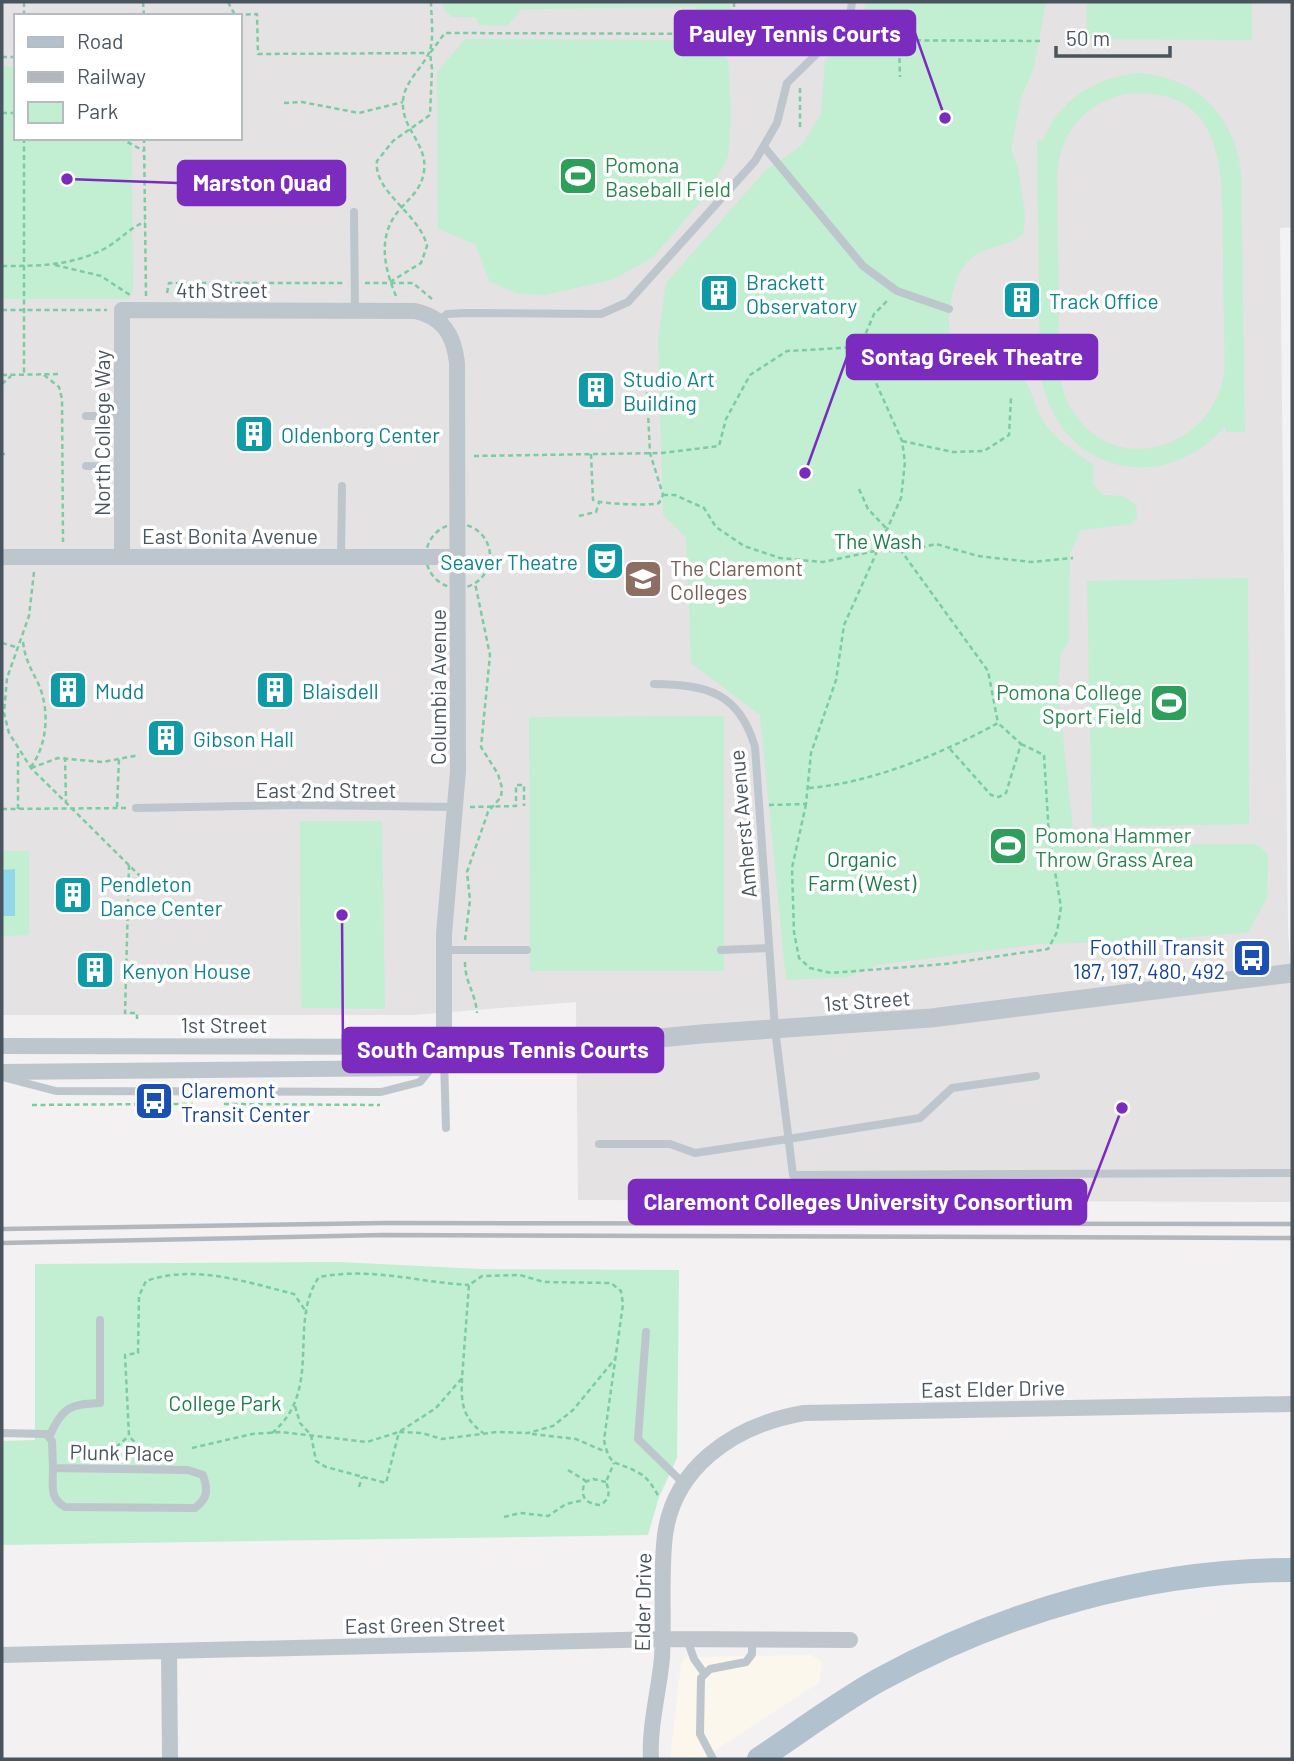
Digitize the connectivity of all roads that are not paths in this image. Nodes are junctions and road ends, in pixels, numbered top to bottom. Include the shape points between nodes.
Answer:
1 (852, 2) edge
2 (765, 148) junction
3 (354, 212) dead end
4 (949, 309) dead end
5 (122, 310) joint
6 (355, 310) junction
7 (443, 317) junction
8 (86, 416) dead end
9 (122, 416) junction
10 (86, 466) dead end
11 (121, 467) junction
12 (342, 486) dead end
13 (122, 556) junction
14 (341, 556) junction
15 (2, 557) edge
16 (458, 557) junction
17 (654, 684) dead end
18 (456, 807) junction
19 (136, 808) road end
20 (769, 948) junction
21 (443, 950) junction
22 (527, 950) dead end
23 (721, 950) dead end
24 (1292, 973) edge
25 (775, 1029) junction
26 (2, 1046) edge
27 (440, 1060) junction
28 (2, 1075) edge
29 (1036, 1076) dead end
30 (446, 1129) dead end
31 (788, 1139) junction
32 (598, 1144) dead end
33 (1292, 1173) edge
34 (100, 1320) dead end
35 (646, 1332) dead end
36 (1292, 1404) edge
37 (2, 1433) edge
38 (49, 1437) junction
39 (705, 1457) joint
40 (52, 1468) junction
41 (683, 1483) junction
42 (1292, 1570) edge
43 (662, 1639) junction
44 (687, 1639) junction
45 (752, 1640) junction
46 (850, 1640) dead end
47 (169, 1651) junction
48 (2, 1655) edge
49 (704, 1672) junction
50 (170, 1759) edge
51 (651, 1759) edge
52 (713, 1759) edge
53 (758, 1759) edge

1 - 2 lane via 850,17 787,83
2 - 4 lane via 863,266 897,291
2 - 7 lane via 628,302 615,310
3 - 6 lane
5 - 6 street, 4th Street via 149,302
5 - 9 street, North College Way
6 - 7 street, 4th Street via 401,310
7 - 16 street, Columbia Avenue via 456,350
8 - 9 lane
9 - 11 street, North College Way
10 - 11 lane
11 - 13 street, North College Way
12 - 14 lane
13 - 14 street, East Bonita Avenue
13 - 15 street, East Bonita Avenue
14 - 16 street, East Bonita Avenue
16 - 18 street, Columbia Avenue
17 - 20 lane, Amherst Avenue via 703,687 718,693 743,716 755,747
18 - 19 lane, East 2nd Street
18 - 21 street, Columbia Avenue
20 - 23 lane
20 - 25 lane, Amherst Avenue
21 - 22 lane
21 - 27 street, Columbia Avenue
24 - 25 street, 1st Street via 932,1018
25 - 27 street, 1st Street
25 - 31 lane, Amherst Avenue
26 - 27 street, 1st Street via 419,1047
27 - 28 street, 1st Street via 419,1068
27 - 28 lane via 420,1082 382,1092 57,1091
27 - 30 lane
29 - 31 lane via 952,1088 920,1118
31 - 32 lane via 695,1153 670,1144
31 - 33 lane, Amherst Avenue via 793,1175
34 - 38 lane via 100,1403 74,1404 58,1417
35 - 41 lane via 638,1439
36 - 39 street, East Elder Drive via 804,1413 751,1427
37 - 38 lane, Plunk Place
38 - 40 lane, Plunk Place
39 - 41 street, Elder Drive
40 - 40 lane, Plunk Place via 188,1470 203,1475 208,1489 195,1508 65,1507 52,1494
41 - 43 street, Elder Drive via 664,1543
42 - 53 main road via 1240,1570 1154,1581 1025,1616 878,1681
43 - 44 street, East Green Street
43 - 47 street, East Green Street
43 - 51 street, Elder Drive
44 - 45 street, East Green Street
44 - 49 lane
45 - 46 street, East Green Street
45 - 49 lane via 752,1654 746,1662
47 - 48 street, East Green Street
47 - 50 street
49 - 52 lane via 699,1724 702,1742

